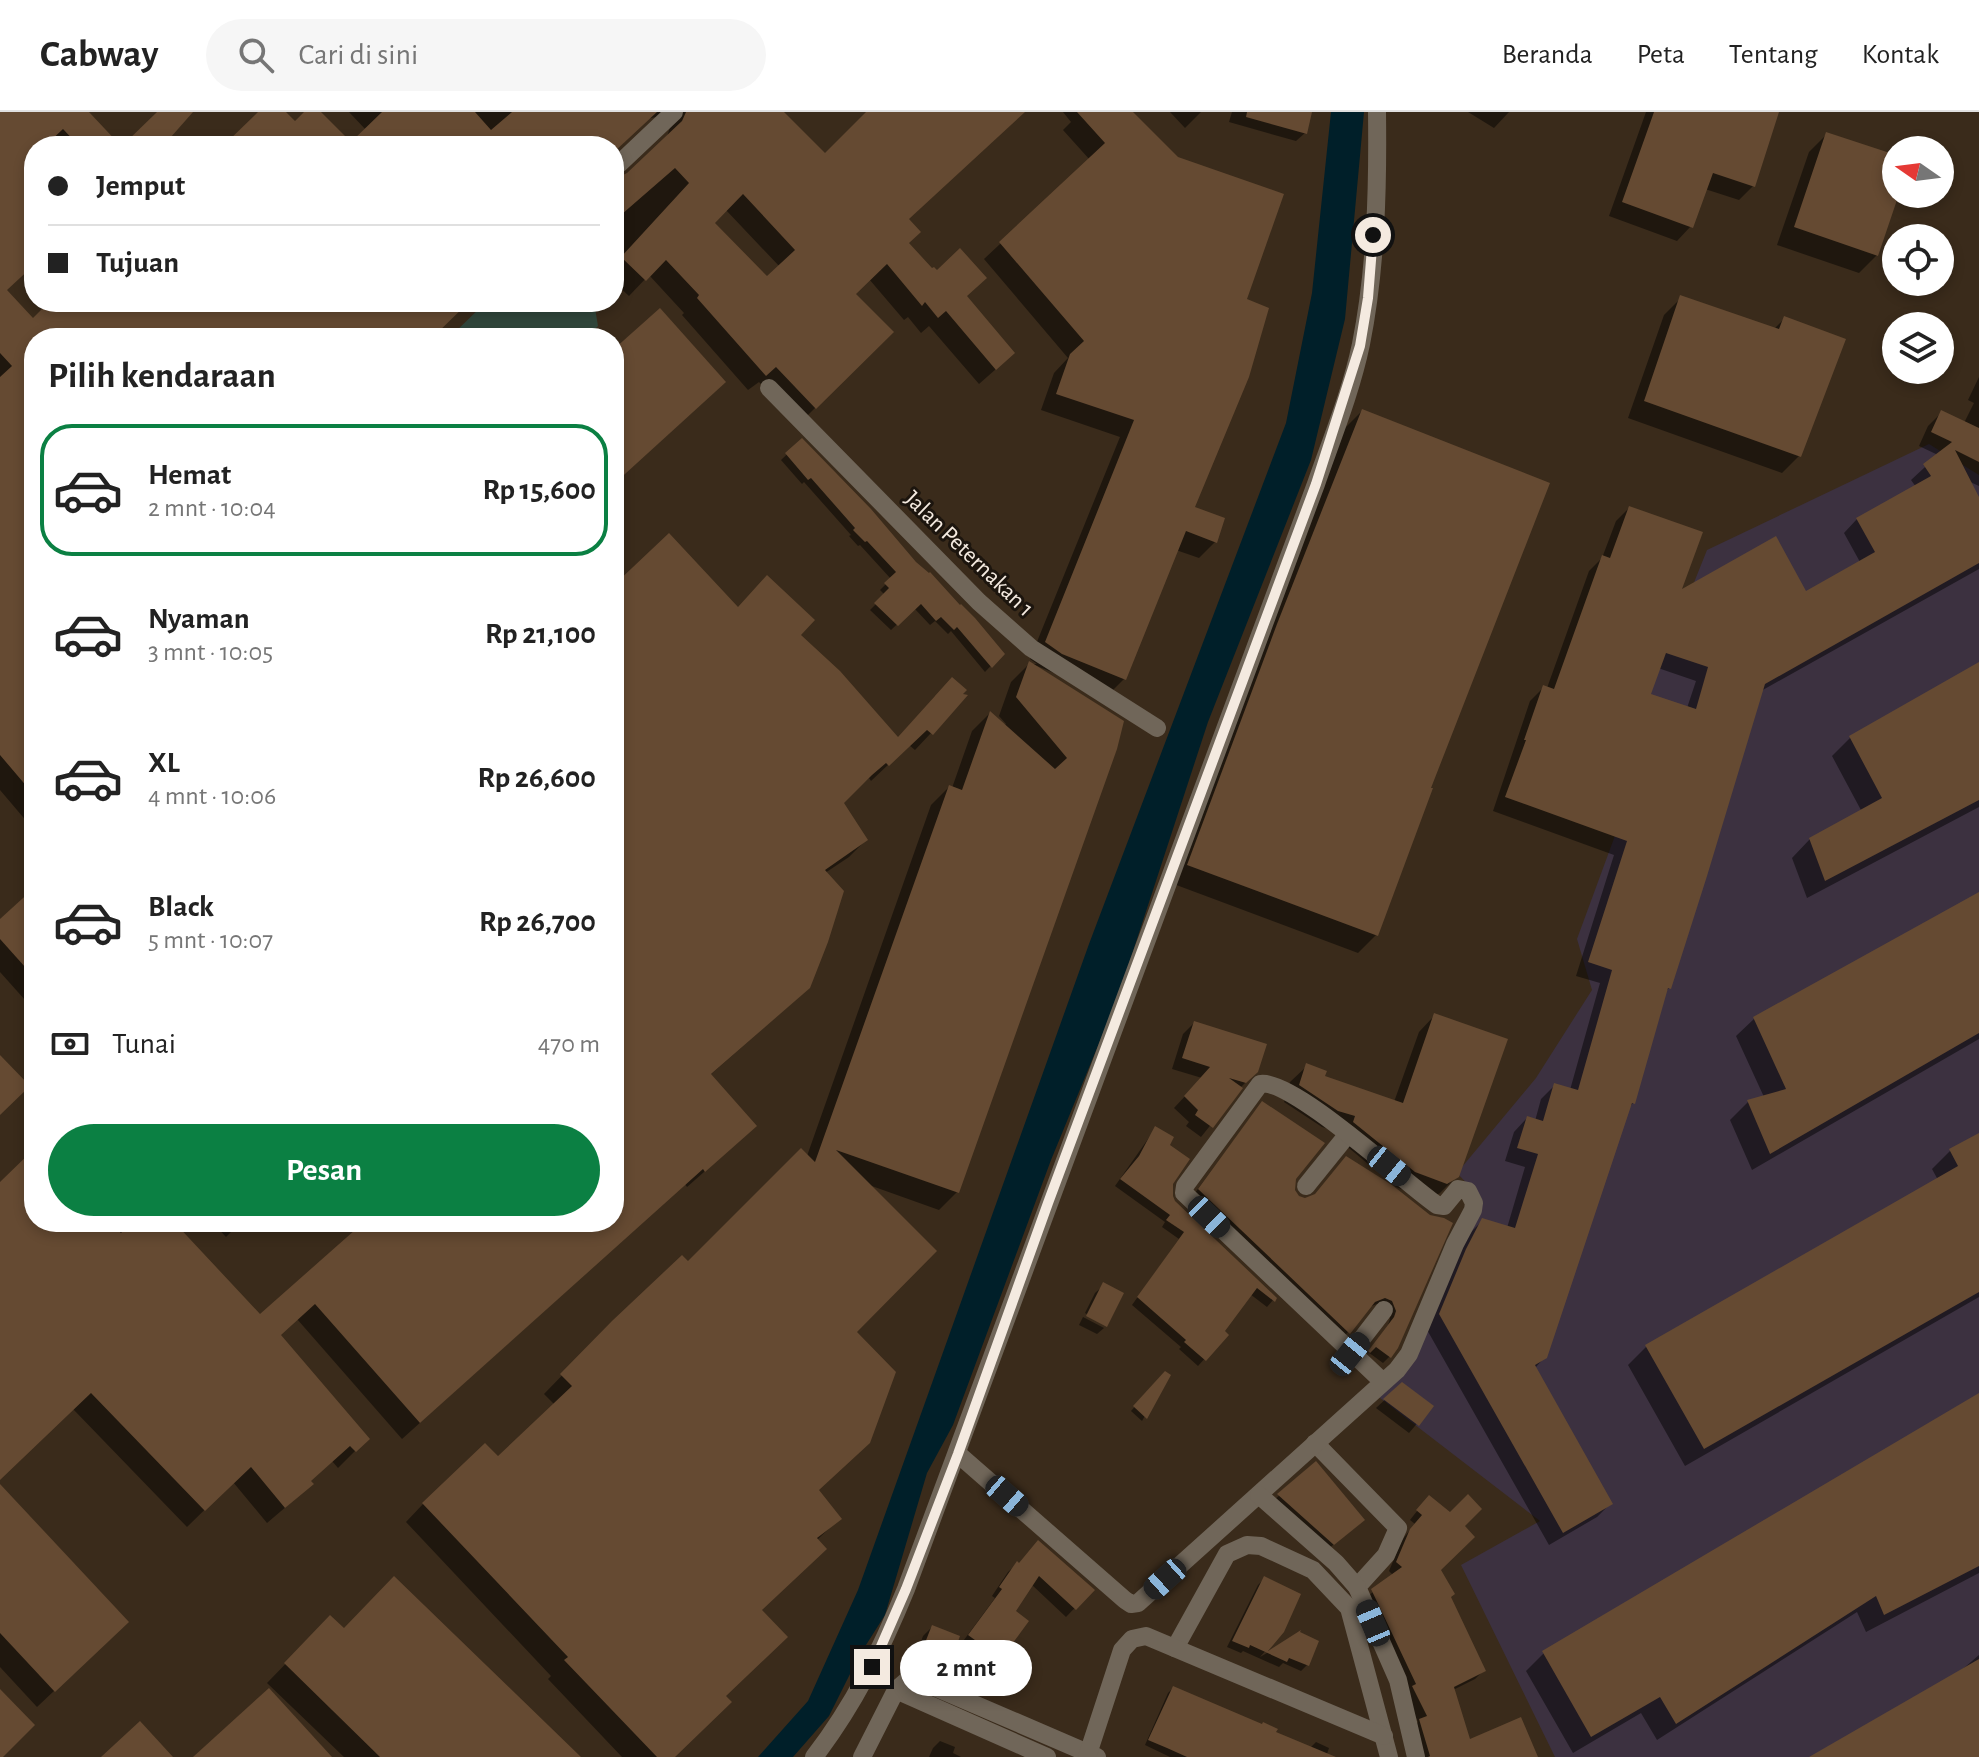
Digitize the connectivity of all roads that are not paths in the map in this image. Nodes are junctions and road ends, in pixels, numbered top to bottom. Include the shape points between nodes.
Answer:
1 (674, 112) edge
2 (1377, 112) edge
3 (624, 159) edge
4 (769, 388) dead end
5 (1157, 728) dead end
6 (1348, 1134) junction
7 (1306, 1186) dead end
8 (1384, 1310) dead end
9 (1350, 1354) junction
10 (1382, 1381) junction
11 (1315, 1443) junction
12 (958, 1454) junction
13 (1259, 1495) junction
14 (1357, 1587) junction
15 (1175, 1648) junction
16 (896, 1690) junction
17 (1384, 1736) junction
18 (1091, 1756) edge
19 (814, 1757) edge
20 (862, 1757) edge
21 (1047, 1757) edge
22 (1389, 1757) edge
23 (1416, 1757) edge

1 - 3 street
2 - 12 street via 1368,298 1348,391
4 - 5 street, Jalan Peternakan 1 via 1031,648
6 - 7 street
6 - 9 street via 1284,1090 1260,1084 1184,1190
6 - 10 street via 1437,1205 1444,1206 1458,1189 1468,1191 1474,1203 1409,1354
8 - 9 street
9 - 10 street
10 - 11 street
11 - 13 street
11 - 14 street via 1398,1528 1386,1555
12 - 13 street via 1131,1604
12 - 19 street via 881,1649 838,1726
13 - 14 street
14 - 23 street via 1398,1680
15 - 17 street
15 - 17 street via 1227,1554 1247,1545 1261,1546 1313,1570 1349,1608
15 - 18 street via 1146,1636 1126,1644
16 - 18 street via 914,1678
16 - 20 street
16 - 21 street
17 - 22 street

